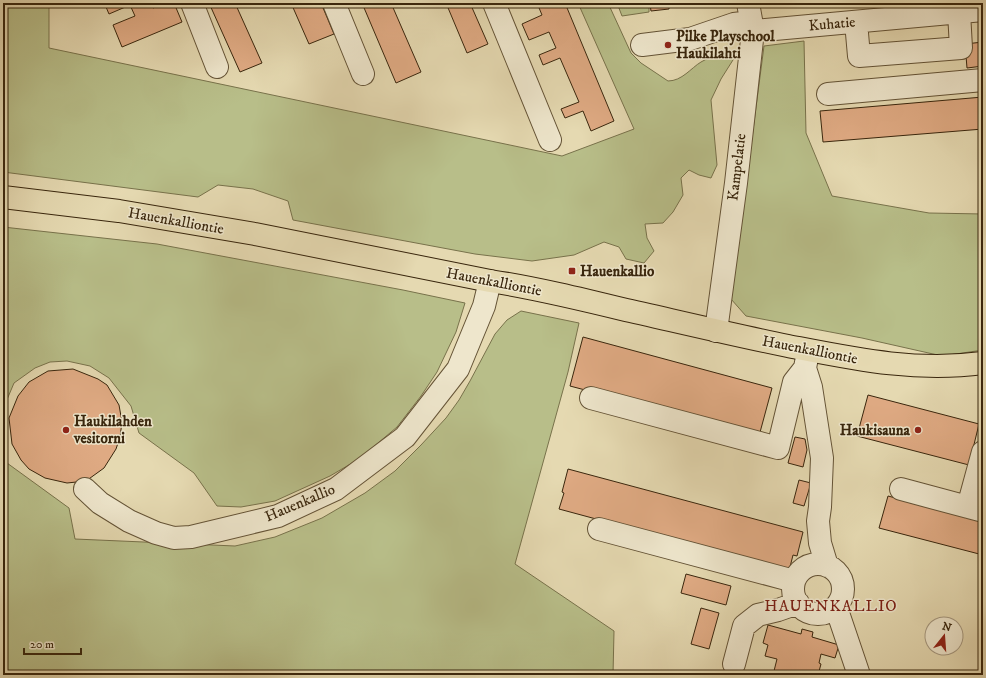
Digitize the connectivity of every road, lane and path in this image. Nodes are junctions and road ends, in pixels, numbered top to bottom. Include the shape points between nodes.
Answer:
1 (192, 3) edge
2 (334, 3) edge
3 (494, 3) edge
4 (983, 10) edge
5 (959, 12) junction
6 (751, 19) edge
7 (856, 22) junction
8 (642, 45) dead end
9 (961, 48) junction
10 (217, 67) dead end
11 (363, 74) dead end
12 (974, 81) edge
13 (828, 94) dead end
14 (550, 140) dead end
15 (3, 197) edge
16 (490, 281) junction
17 (716, 331) junction
18 (807, 359) junction
19 (983, 363) edge
20 (591, 398) dead end
21 (983, 452) edge
22 (86, 489) dead end
23 (901, 489) dead end
24 (975, 509) edge
25 (599, 529) dead end
26 (827, 566) junction
27 (794, 581) junction
28 (798, 603) junction
29 (836, 607) junction
30 (734, 664) dead end
31 (859, 675) edge

1 - 10 street
2 - 11 street
3 - 14 street
4 - 5 street, Kuhatie
5 - 7 street, Kuhatie
5 - 9 street
6 - 7 street, Kuhatie
6 - 8 street, Kuhatie via 690,39
6 - 17 street, Kampelatie via 736,183
7 - 9 street via 859,56
9 - 12 street
12 - 13 street
15 - 16 main road, Hauenkalliontie via 119,211 255,234
16 - 17 main road, Hauenkalliontie via 523,286
16 - 22 street, Hauenkallio via 484,306 458,369 405,437 336,489 278,516 191,537 174,538 129,521 100,503
17 - 18 main road, Hauenkalliontie
18 - 19 main road, Hauenkalliontie via 928,367
18 - 20 street via 794,382 777,454
18 - 26 street via 822,458 818,521 820,543
21 - 24 street
23 - 24 street
25 - 27 street
26 - 27 street via 815,564 804,568
26 - 29 street via 837,573 842,584 843,592
27 - 28 street via 794,596
28 - 29 street via 804,609 820,614
28 - 30 street via 758,615 744,626
29 - 31 street

